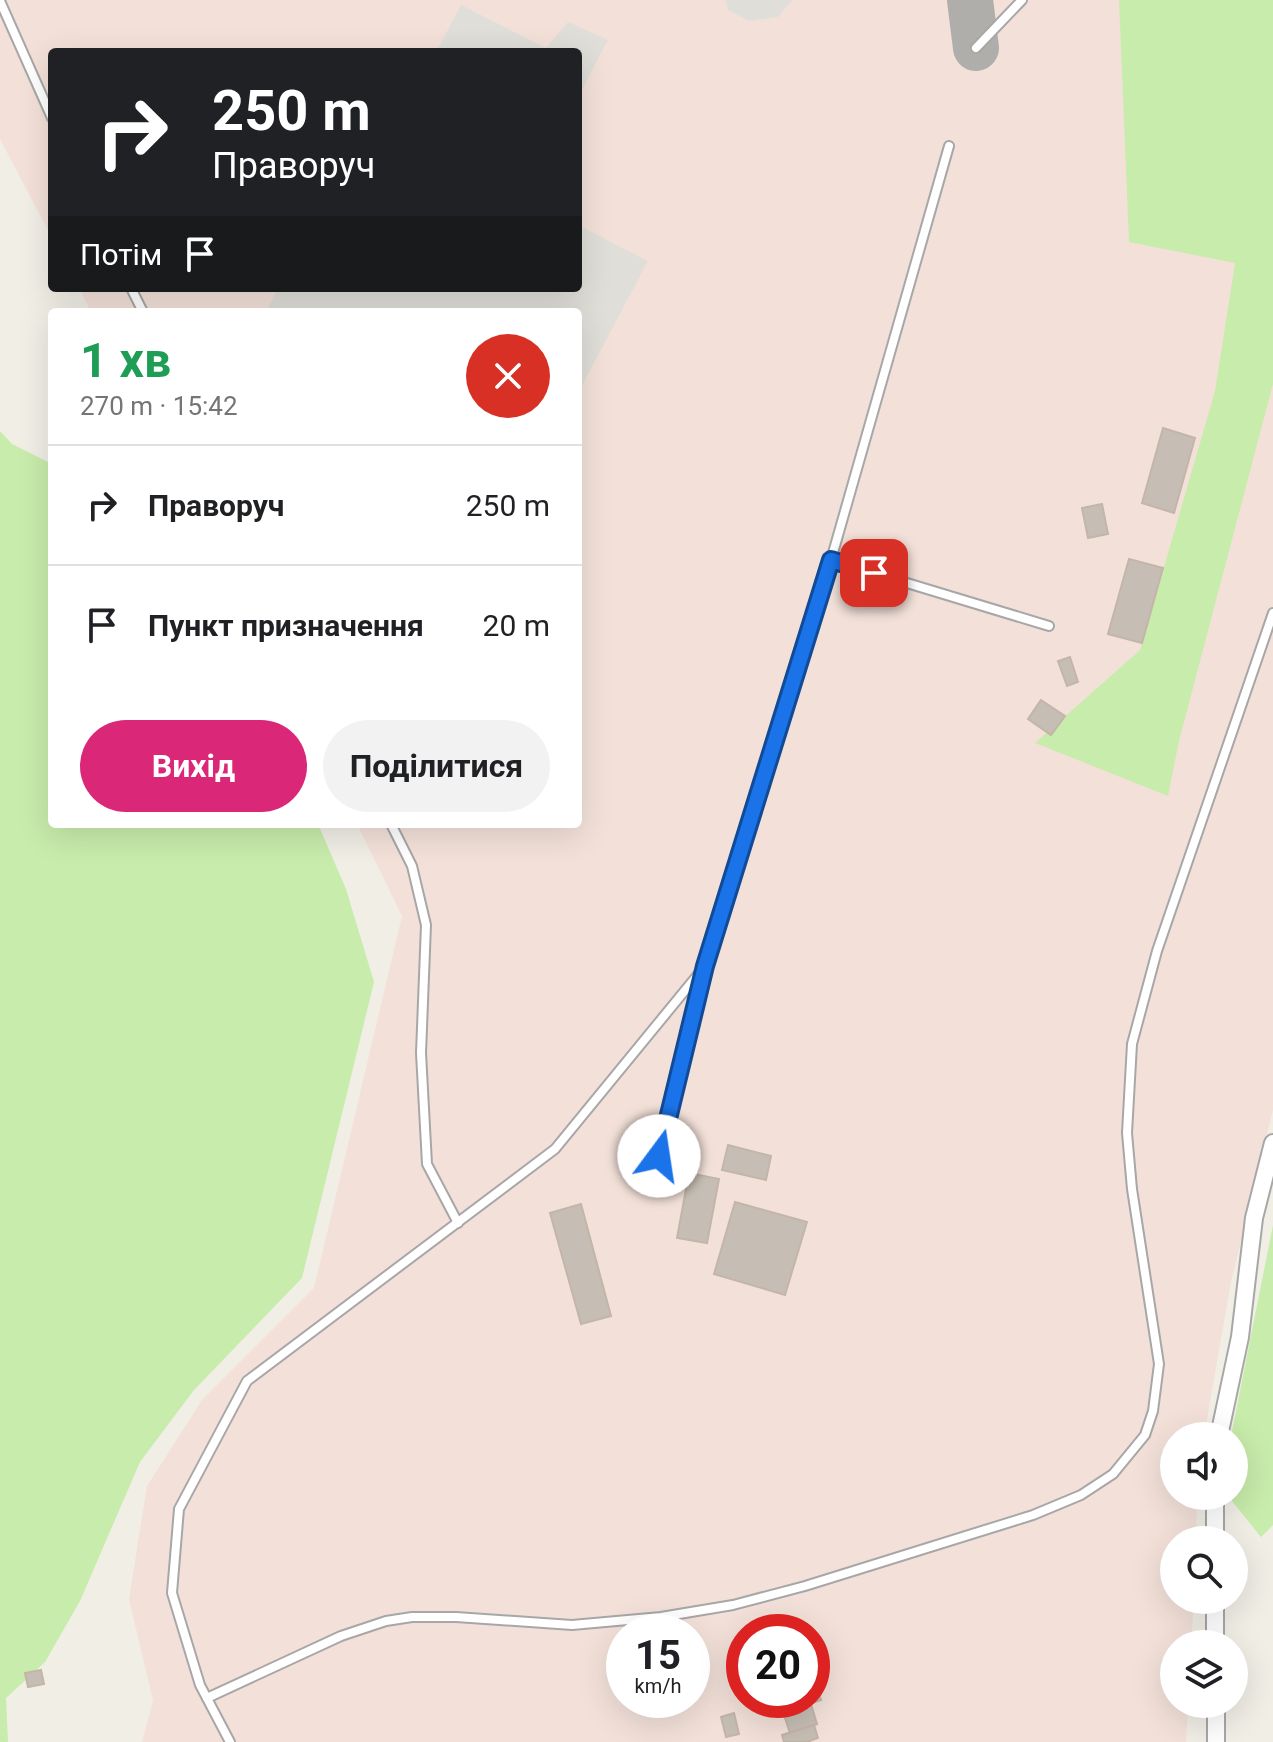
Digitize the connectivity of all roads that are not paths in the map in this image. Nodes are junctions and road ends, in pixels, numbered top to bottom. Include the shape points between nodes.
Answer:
1 (1022, 0) edge
2 (0, 1) edge
3 (976, 48) dead end
4 (48, 109) edge
5 (949, 146) dead end
6 (831, 560) junction
7 (1273, 613) edge
8 (1049, 626) dead end
9 (393, 828) edge
10 (705, 966) junction
11 (1273, 1143) edge
12 (659, 1156) dead end
13 (458, 1223) junction
14 (1222, 1422) edge
15 (207, 1698) junction
16 (1216, 1718) edge
17 (230, 1742) edge
18 (1216, 1742) edge

1 - 3 lane
2 - 4 lane
5 - 6 lane
6 - 8 lane
6 - 10 lane
7 - 15 lane via 1157,951 1132,1044 1127,1133 1159,1364 1145,1435 1113,1474 1081,1495 1033,1515 733,1605 572,1625 456,1617 386,1621 341,1636
9 - 13 lane via 412,866 426,925 421,1053 427,1164
10 - 12 lane
10 - 13 lane via 555,1149
11 - 14 street via 1254,1218 1240,1337
13 - 15 lane via 247,1381 179,1509 172,1593
15 - 17 lane
16 - 18 street

